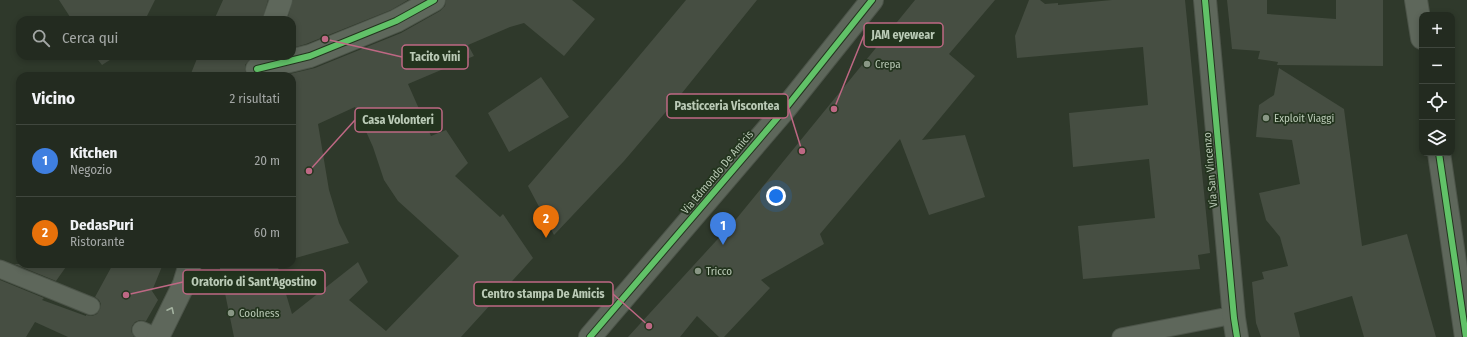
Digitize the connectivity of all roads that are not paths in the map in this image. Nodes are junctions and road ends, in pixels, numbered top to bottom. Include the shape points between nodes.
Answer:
1 (281, 0) edge
2 (434, 0) edge
3 (872, 0) edge
4 (1205, 0) edge
5 (1416, 0) edge
6 (275, 16) edge
7 (1419, 19) edge
8 (296, 59) edge
9 (291, 60) edge
10 (257, 67) edge
11 (1439, 156) edge
12 (189, 268) edge
13 (0, 270) edge
14 (91, 306) dead end
15 (1234, 315) junction
16 (152, 335) edge
17 (590, 337) edge
18 (1121, 337) edge
19 (1237, 337) edge
20 (1466, 337) edge

1 - 6 street
2 - 8 street via 396,21 310,56
3 - 17 street, Via Edmondo De Amicis via 785,108
4 - 15 street, Via San Vincenzo
5 - 7 street
9 - 10 street
11 - 20 street
16 -> 12 street via 184,284
13 - 14 lane
15 - 18 lane
15 - 19 street, Via San Vincenzo

